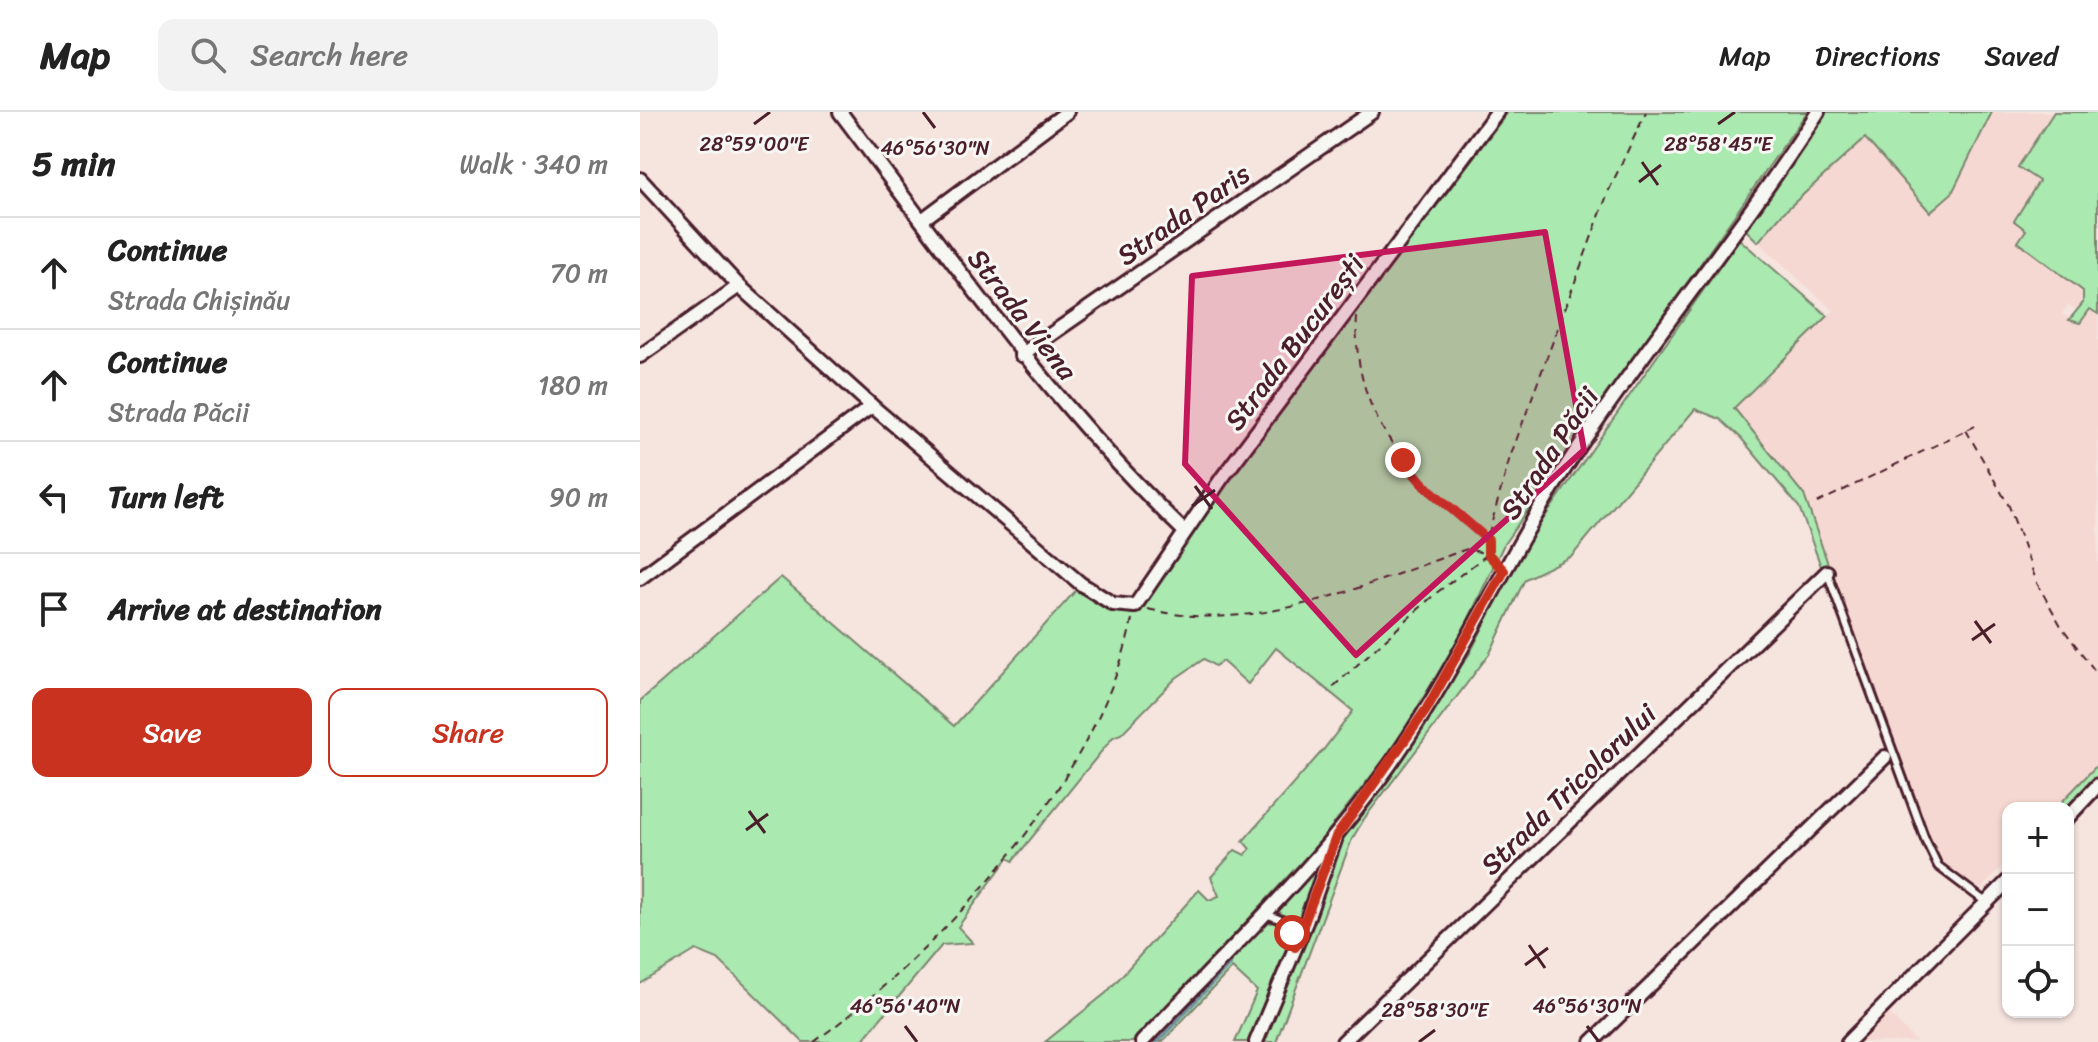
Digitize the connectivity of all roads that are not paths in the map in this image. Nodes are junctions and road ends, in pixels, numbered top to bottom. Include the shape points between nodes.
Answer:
1 (840, 112) edge
2 (1067, 112) edge
3 (1372, 112) edge
4 (1497, 112) edge
5 (1818, 112) edge
6 (640, 179) edge
7 (922, 220) junction
8 (739, 286) junction
9 (1021, 355) junction
10 (640, 356) edge
11 (872, 406) junction
12 (1184, 531) junction
13 (1827, 572) joint
14 (640, 578) edge
15 (1885, 757) dead end
16 (2098, 785) edge
17 (2074, 811) edge
18 (1336, 837) junction
19 (2002, 887) edge
20 (1987, 903) junction
21 (1263, 914) junction
22 (1295, 947) junction
23 (1142, 1042) edge
24 (1256, 1042) edge
25 (1343, 1042) edge
26 (1592, 1042) edge
27 (1848, 1042) edge

1 - 7 street, Strada Viena
2 - 7 street
3 - 9 street, Strada Paris
4 - 12 street, Strada București
5 - 18 street, Strada Păcii via 1571,459 1426,710
6 - 8 street
7 - 9 street, Strada Viena
8 - 10 street
8 - 11 street
9 - 12 street, Strada Viena via 1120,470
11 - 12 street, Strada București via 1081,584 1113,604 1135,606
11 - 14 street
13 - 20 lane via 1938,866
13 - 25 street, Strada Tricolorului
15 - 26 street
16 - 17 street
18 - 21 street, Strada Păcii
18 - 22 street
19 - 20 street
20 - 27 street
21 - 22 lane via 1284,921
21 - 23 street, Strada Păcii
22 - 24 street

